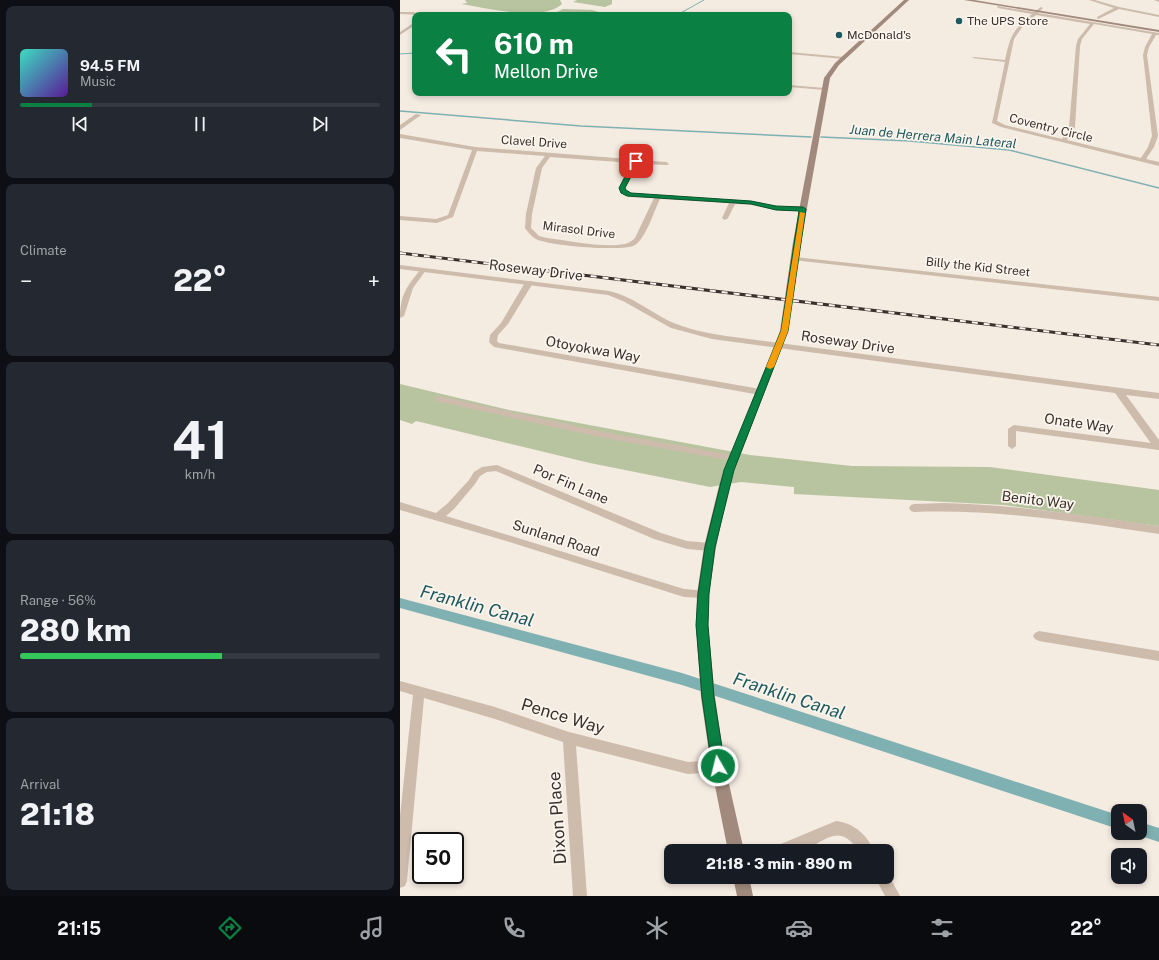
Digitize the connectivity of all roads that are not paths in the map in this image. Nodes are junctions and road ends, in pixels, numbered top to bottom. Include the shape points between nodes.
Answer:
1 (966, 0) edge
2 (988, 0) edge
3 (1091, 0) edge
4 (908, 1) edge
5 (998, 7) dead end
6 (1118, 8) junction
7 (1038, 11) junction
8 (400, 13) edge
9 (412, 13) edge
10 (1159, 16) edge
11 (1098, 18) junction
12 (1093, 23) junction
13 (412, 25) edge
14 (1159, 28) edge
15 (403, 30) edge
16 (1158, 33) edge
17 (400, 34) edge
18 (792, 53) edge
19 (844, 58) junction
20 (974, 58) dead end
21 (1006, 61) junction
22 (792, 86) edge
23 (825, 89) junction
24 (418, 115) dead end
25 (400, 128) edge
26 (400, 136) edge
27 (1063, 141) junction
28 (475, 149) junction
29 (549, 154) junction
30 (1142, 160) junction
31 (636, 161) junction
32 (666, 164) dead end
33 (1159, 164) edge
34 (657, 198) junction
35 (733, 202) junction
36 (803, 209) junction
37 (400, 218) edge
38 (725, 218) dead end
39 (795, 259) junction
40 (400, 267) edge
41 (424, 270) junction
42 (529, 283) junction
43 (1159, 299) edge
44 (400, 316) edge
45 (779, 346) junction
46 (1118, 391) junction
47 (760, 392) junction
48 (1159, 396) edge
49 (440, 399) dead end
50 (1012, 446) dead end
51 (1159, 447) edge
52 (733, 458) junction
53 (400, 506) edge
54 (914, 508) dead end
55 (437, 517) junction
56 (1159, 530) edge
57 (710, 547) junction
58 (703, 594) junction
59 (1039, 636) dead end
60 (1159, 656) edge
61 (400, 686) edge
62 (419, 692) junction
63 (569, 738) junction
64 (718, 766) junction
65 (735, 844) edge
66 (798, 844) edge
67 (862, 844) edge
68 (400, 881) edge
69 (742, 884) edge
70 (886, 884) edge
71 (580, 896) edge
72 (745, 896) edge
73 (893, 896) edge

1 - 7 main road
2 - 7 main road
3 - 6 street
4 - 19 main road
5 - 7 street
6 - 10 street
6 - 11 street
7 - 11 main road
7 - 12 street
7 - 16 main road
7 - 21 street, Coventry Circle via 1021,25 1014,36
8 - 9 street
11 - 14 main road
12 - 16 street
12 - 27 street via 1083,34 1078,46 1072,127
13 - 15 street
15 - 17 street
16 - 30 street via 1147,47 1145,55 1154,136 1151,147
18 - 19 street
19 - 23 main road via 830,72
20 - 21 street
21 - 27 street, Coventry Circle via 994,122
22 - 23 street
23 - 36 main road
24 - 25 street
26 - 28 street, Clavel Drive
27 - 30 street, Coventry Circle
28 - 29 street, Clavel Drive
28 - 37 street via 452,216 437,221
29 - 31 street, Clavel Drive
29 - 34 street, Mirasol Drive via 539,168 529,214 528,230 537,237 610,247 632,244 638,239
30 - 33 street, Coventry Circle
31 - 32 street, Clavel Drive
31 - 34 street via 622,186 623,192 634,196
34 - 35 street
35 - 36 street
35 - 38 street
36 - 39 main road
39 - 43 street, Billy the Kid Street
39 - 45 main road via 784,331
40 - 41 street, Roseway Drive
41 - 42 street, Roseway Drive
41 - 44 street via 409,288
42 - 45 street, Roseway Drive via 609,293 631,301 659,319 684,329
42 - 47 street, Otoyokwa Way via 504,324 494,335 494,342 497,345
45 - 46 street, Roseway Drive
45 - 47 main road
46 - 48 street, Roseway Drive
46 - 51 street
47 - 52 main road
49 - 52 street via 599,434
50 - 51 street, Onate Way via 1014,428
52 - 57 main road
53 - 55 street, Sunland Road
54 - 56 street, Benito Way via 948,506 1009,510
55 - 57 street, Por Fin Lane via 451,506 477,474 485,469 497,468 658,536 687,545
55 - 58 street, Sunland Road via 684,593
57 - 58 main road
58 - 64 main road via 704,658
59 - 60 street
61 - 62 street, Pence Way
62 - 63 street, Pence Way via 495,713
62 - 68 street
63 - 64 street, Pence Way via 688,768
63 - 71 street, Dixon Place
64 - 65 main road
66 - 67 street via 836,828 844,828 854,834
69 - 72 main road
70 - 73 street

